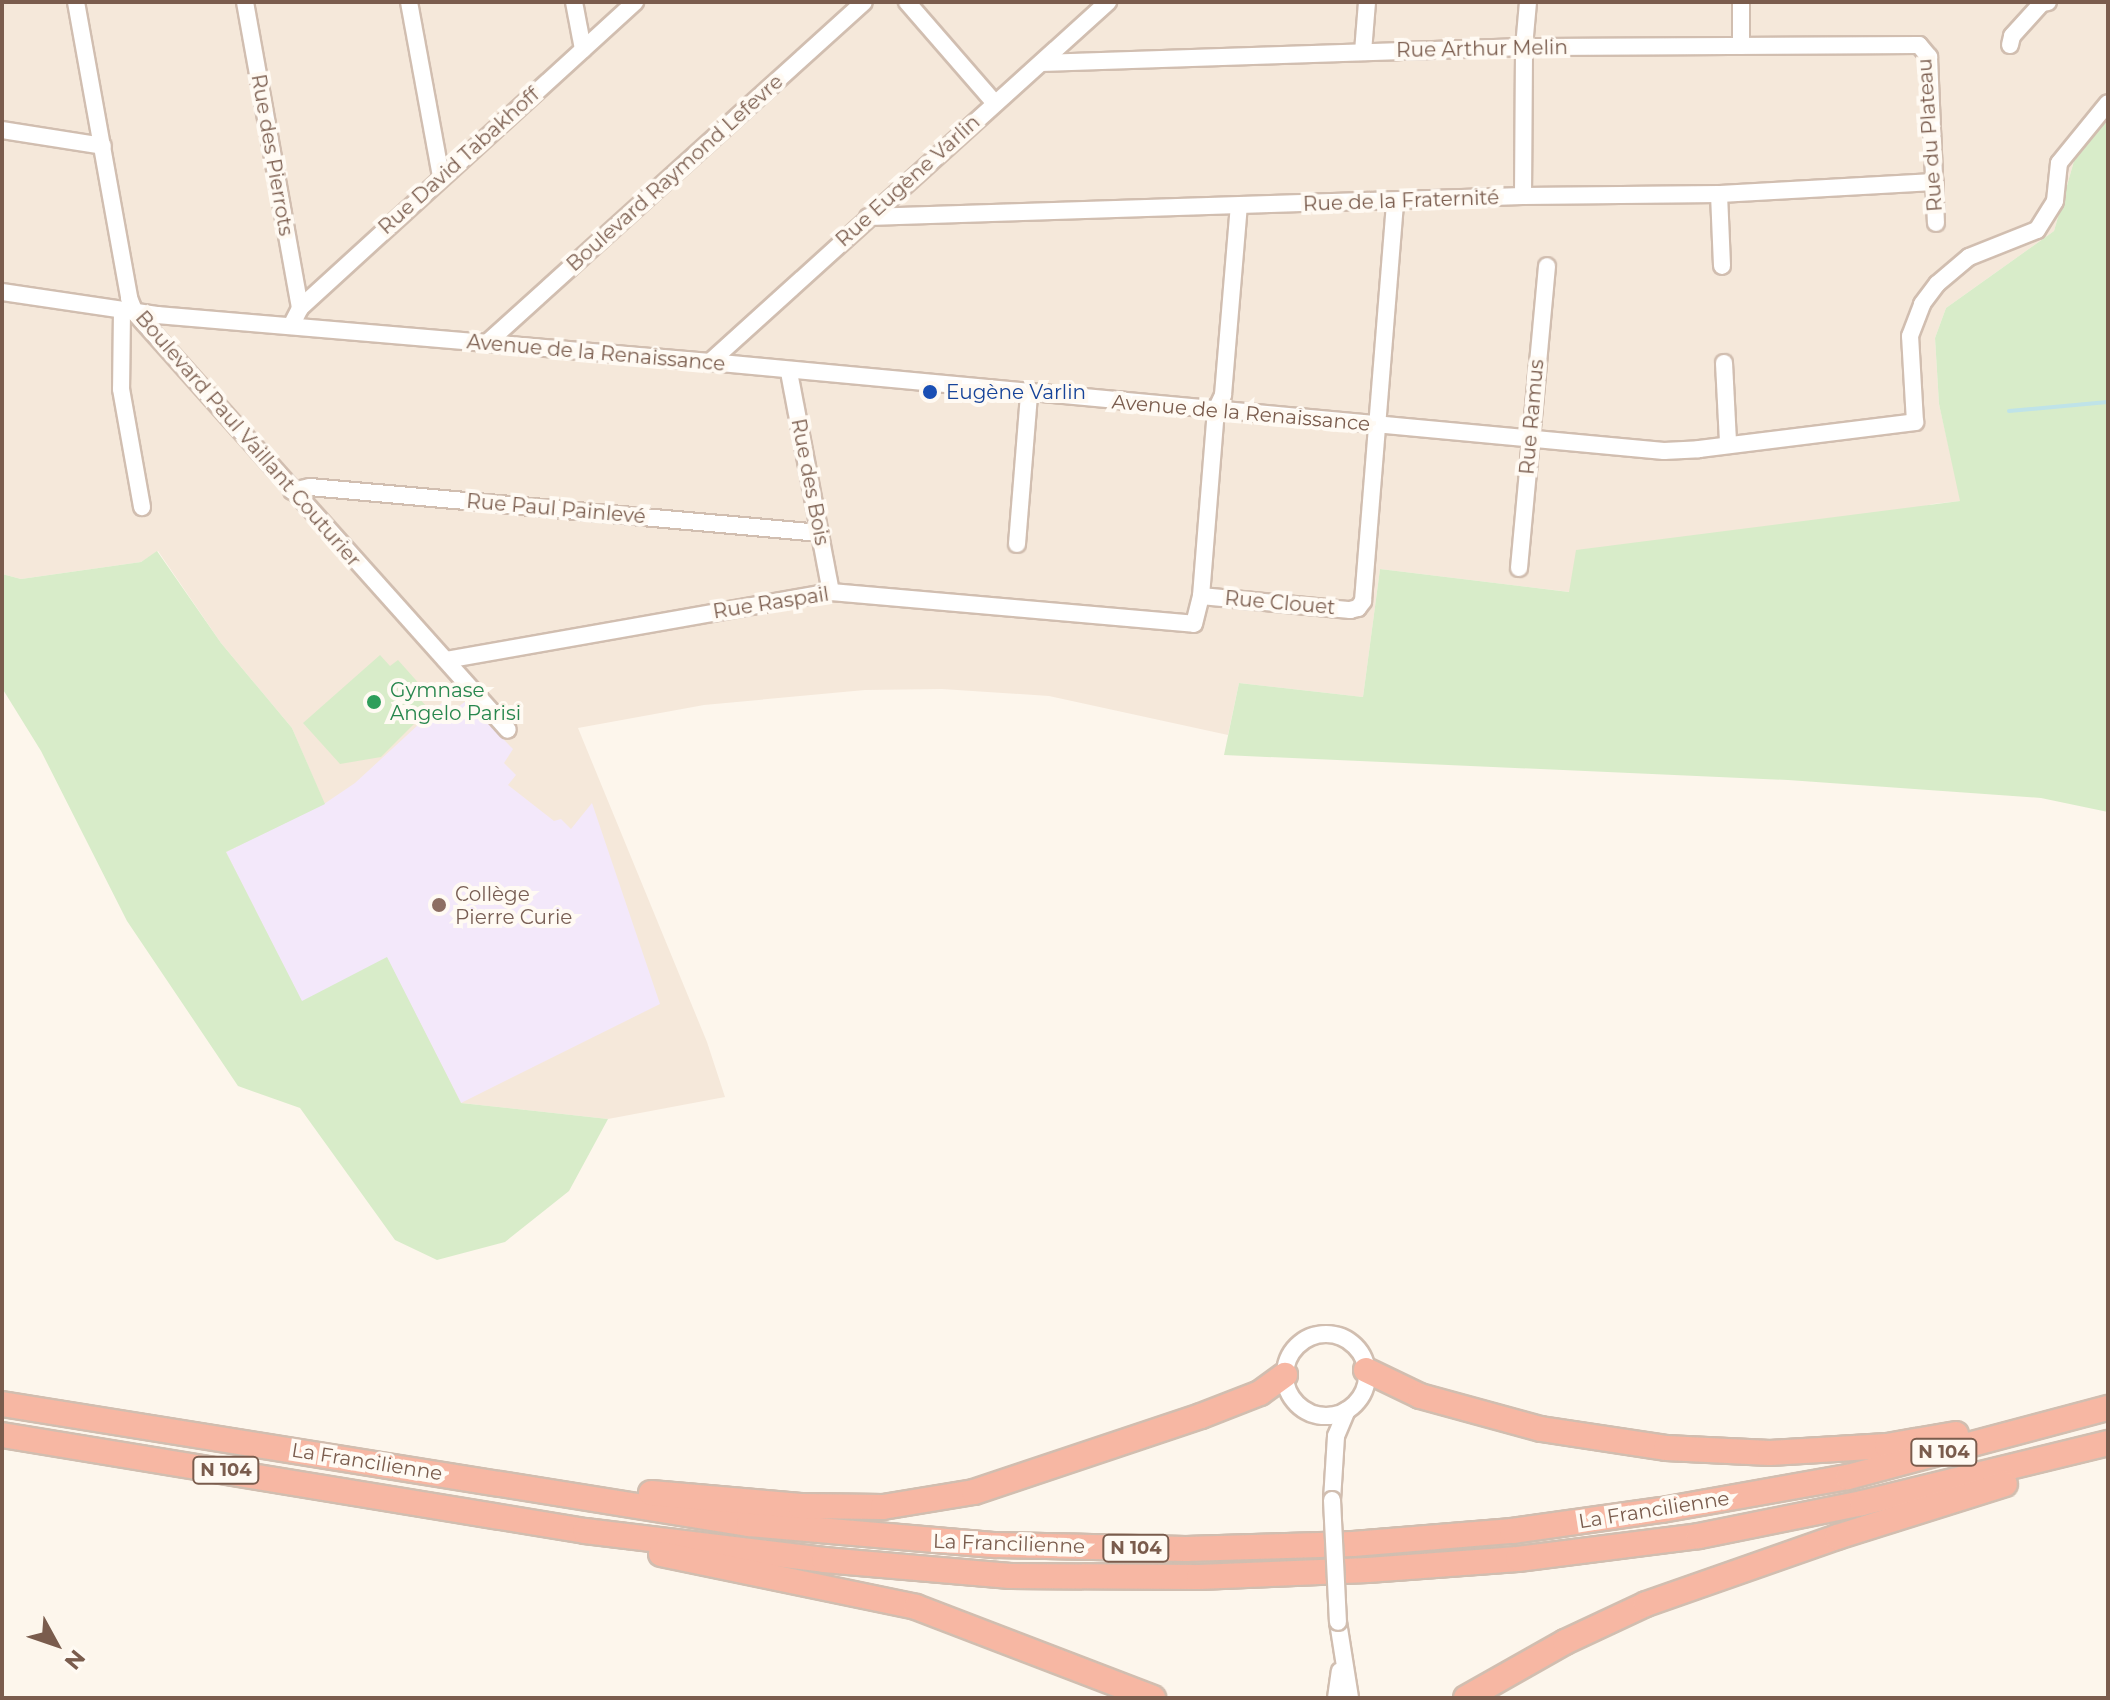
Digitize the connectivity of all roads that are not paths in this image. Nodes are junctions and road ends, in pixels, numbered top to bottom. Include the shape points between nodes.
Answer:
1 (76, 2) edge
2 (245, 2) edge
3 (409, 2) edge
4 (574, 2) edge
5 (635, 2) edge
6 (864, 2) edge
7 (907, 2) edge
8 (1108, 2) edge
9 (1367, 2) edge
10 (1528, 2) edge
11 (1741, 2) edge
12 (2048, 2) edge
13 (2010, 45) dead end
14 (1741, 46) junction
15 (1524, 47) junction
16 (1923, 47) joint
17 (583, 49) junction
18 (1363, 52) junction
19 (1041, 63) junction
20 (994, 102) junction
21 (2108, 103) edge
22 (2, 130) edge
23 (103, 146) junction
24 (441, 177) junction
25 (1935, 182) junction
26 (1719, 194) junction
27 (1523, 196) junction
28 (1395, 202) junction
29 (1239, 206) junction
30 (868, 217) junction
31 (1936, 223) dead end
32 (1547, 266) dead end
33 (1722, 266) dead end
34 (2, 292) edge
35 (300, 308) junction
36 (128, 312) junction
37 (291, 326) junction
38 (487, 343) junction
39 (710, 362) junction
40 (1724, 363) dead end
41 (789, 372) junction
42 (1029, 395) junction
43 (1216, 410) junction
44 (1378, 425) junction
45 (1530, 438) junction
46 (1728, 443) junction
47 (292, 491) junction
48 (142, 507) dead end
49 (820, 533) junction
50 (1017, 544) dead end
51 (1519, 568) dead end
52 (831, 592) junction
53 (1201, 596) junction
54 (446, 660) junction
55 (508, 730) dead end
56 (1366, 1370) junction
57 (1285, 1375) junction
58 (2, 1404) edge
59 (2108, 1408) edge
60 (1347, 1410) junction
61 (1316, 1415) junction
62 (2066, 1421) junction
63 (2, 1435) edge
64 (2108, 1443) edge
65 (2069, 1455) junction
66 (496, 1481) junction
67 (1332, 1500) junction
68 (585, 1531) junction
69 (1338, 1622) junction
70 (1153, 1698) edge
71 (1336, 1698) edge
72 (1350, 1698) edge
73 (1466, 1698) edge

1 - 23 street, Boulevard Paul Vaillant Couturier
2 - 35 street, Rue des Pierrots
3 - 24 street
4 - 17 street
5 - 17 street, Rue David Tabakhoff
6 - 38 street, Boulevard Raymond Lefevre
7 - 20 street
8 - 19 street, Rue Eugène Varlin
9 - 18 street
10 - 15 street
11 - 14 street
12 - 13 street via 2012,36
14 - 15 street, Rue Arthur Melin
14 - 16 street, Rue Arthur Melin
15 - 18 street, Rue Arthur Melin
15 - 27 street
16 - 25 street, Rue du Plateau via 1929,57
17 - 24 street, Rue David Tabakhoff
18 - 19 street, Rue Arthur Melin
19 - 20 street, Rue Eugène Varlin
20 - 30 street, Rue Eugène Varlin
21 - 46 street, Avenue de la Renaissance via 2059,163 2055,201 2037,230 1969,257 1922,304 1910,336 1915,422
22 - 23 street
23 - 36 street, Boulevard Paul Vaillant Couturier
24 - 35 street, Rue David Tabakhoff
25 - 26 street, Rue de la Fraternité
25 - 31 street, Rue du Plateau
26 - 27 street, Rue de la Fraternité
26 - 33 street
27 - 28 street, Rue de la Fraternité
28 - 29 street, Rue de la Fraternité
28 - 44 street
29 - 30 street, Rue de la Fraternité
29 - 43 street via 1223,395
30 - 39 street, Rue Eugène Varlin
32 - 45 street, Rue Ramus
34 - 36 street, Avenue de la Renaissance
35 - 37 street, Rue David Tabakhoff
36 - 37 street, Avenue de la Renaissance
36 - 47 street, Boulevard Paul Vaillant Couturier
36 - 48 street via 121,389
37 - 38 street, Avenue de la Renaissance
38 - 39 street, Avenue de la Renaissance
39 - 41 street, Avenue de la Renaissance
40 - 46 street
41 - 42 street, Avenue de la Renaissance
41 - 49 street, Rue des Bois
42 - 43 street, Avenue de la Renaissance
42 - 50 street
43 - 44 street, Avenue de la Renaissance
43 - 53 street
44 - 45 street, Avenue de la Renaissance
44 - 53 street, Rue Clouet via 1363,601 1358,608
45 - 46 street, Avenue de la Renaissance via 1664,451
45 - 51 street, Rue Ramus
47 - 49 street, Rue Paul Painlevé via 310,487
47 - 54 street, Boulevard Paul Vaillant Couturier
49 - 52 street, Rue des Bois
52 - 53 street, Rue Raspail via 1194,624
52 - 54 street, Rue Raspail
54 - 55 street, Boulevard Paul Vaillant Couturier
56 - 57 street via 1354,1345 1329,1334 1303,1341 1293,1351
56 - 60 street via 1361,1397
56 - 62 highway via 1420,1396 1525,1425 1666,1448 1770,1453 1887,1446 1983,1430 2049,1412
57 - 61 street via 1293,1400
57 - 66 highway via 1260,1393 1064,1464 974,1492 883,1507 711,1500 536,1479
58 - 66 highway, La Francilienne / N 104
59 - 62 highway, La Francilienne / N 104
60 - 61 street
60 - 67 street via 1336,1436
61 - 67 street via 1330,1458
62 - 66 highway, La Francilienne / N 104 via 1848,1477 1662,1510 1512,1531 1353,1544 1186,1549 965,1543 749,1524
63 - 68 highway, La Francilienne / N 104
64 - 65 highway, La Francilienne / N 104
65 - 68 highway, La Francilienne / N 104 via 1699,1536 1518,1559 1368,1570 1199,1577 1010,1576
65 - 73 highway via 2058,1468 1646,1604
67 - 69 street, bridge
68 - 70 highway via 593,1541 916,1607
69 - 71 street
69 - 72 street

